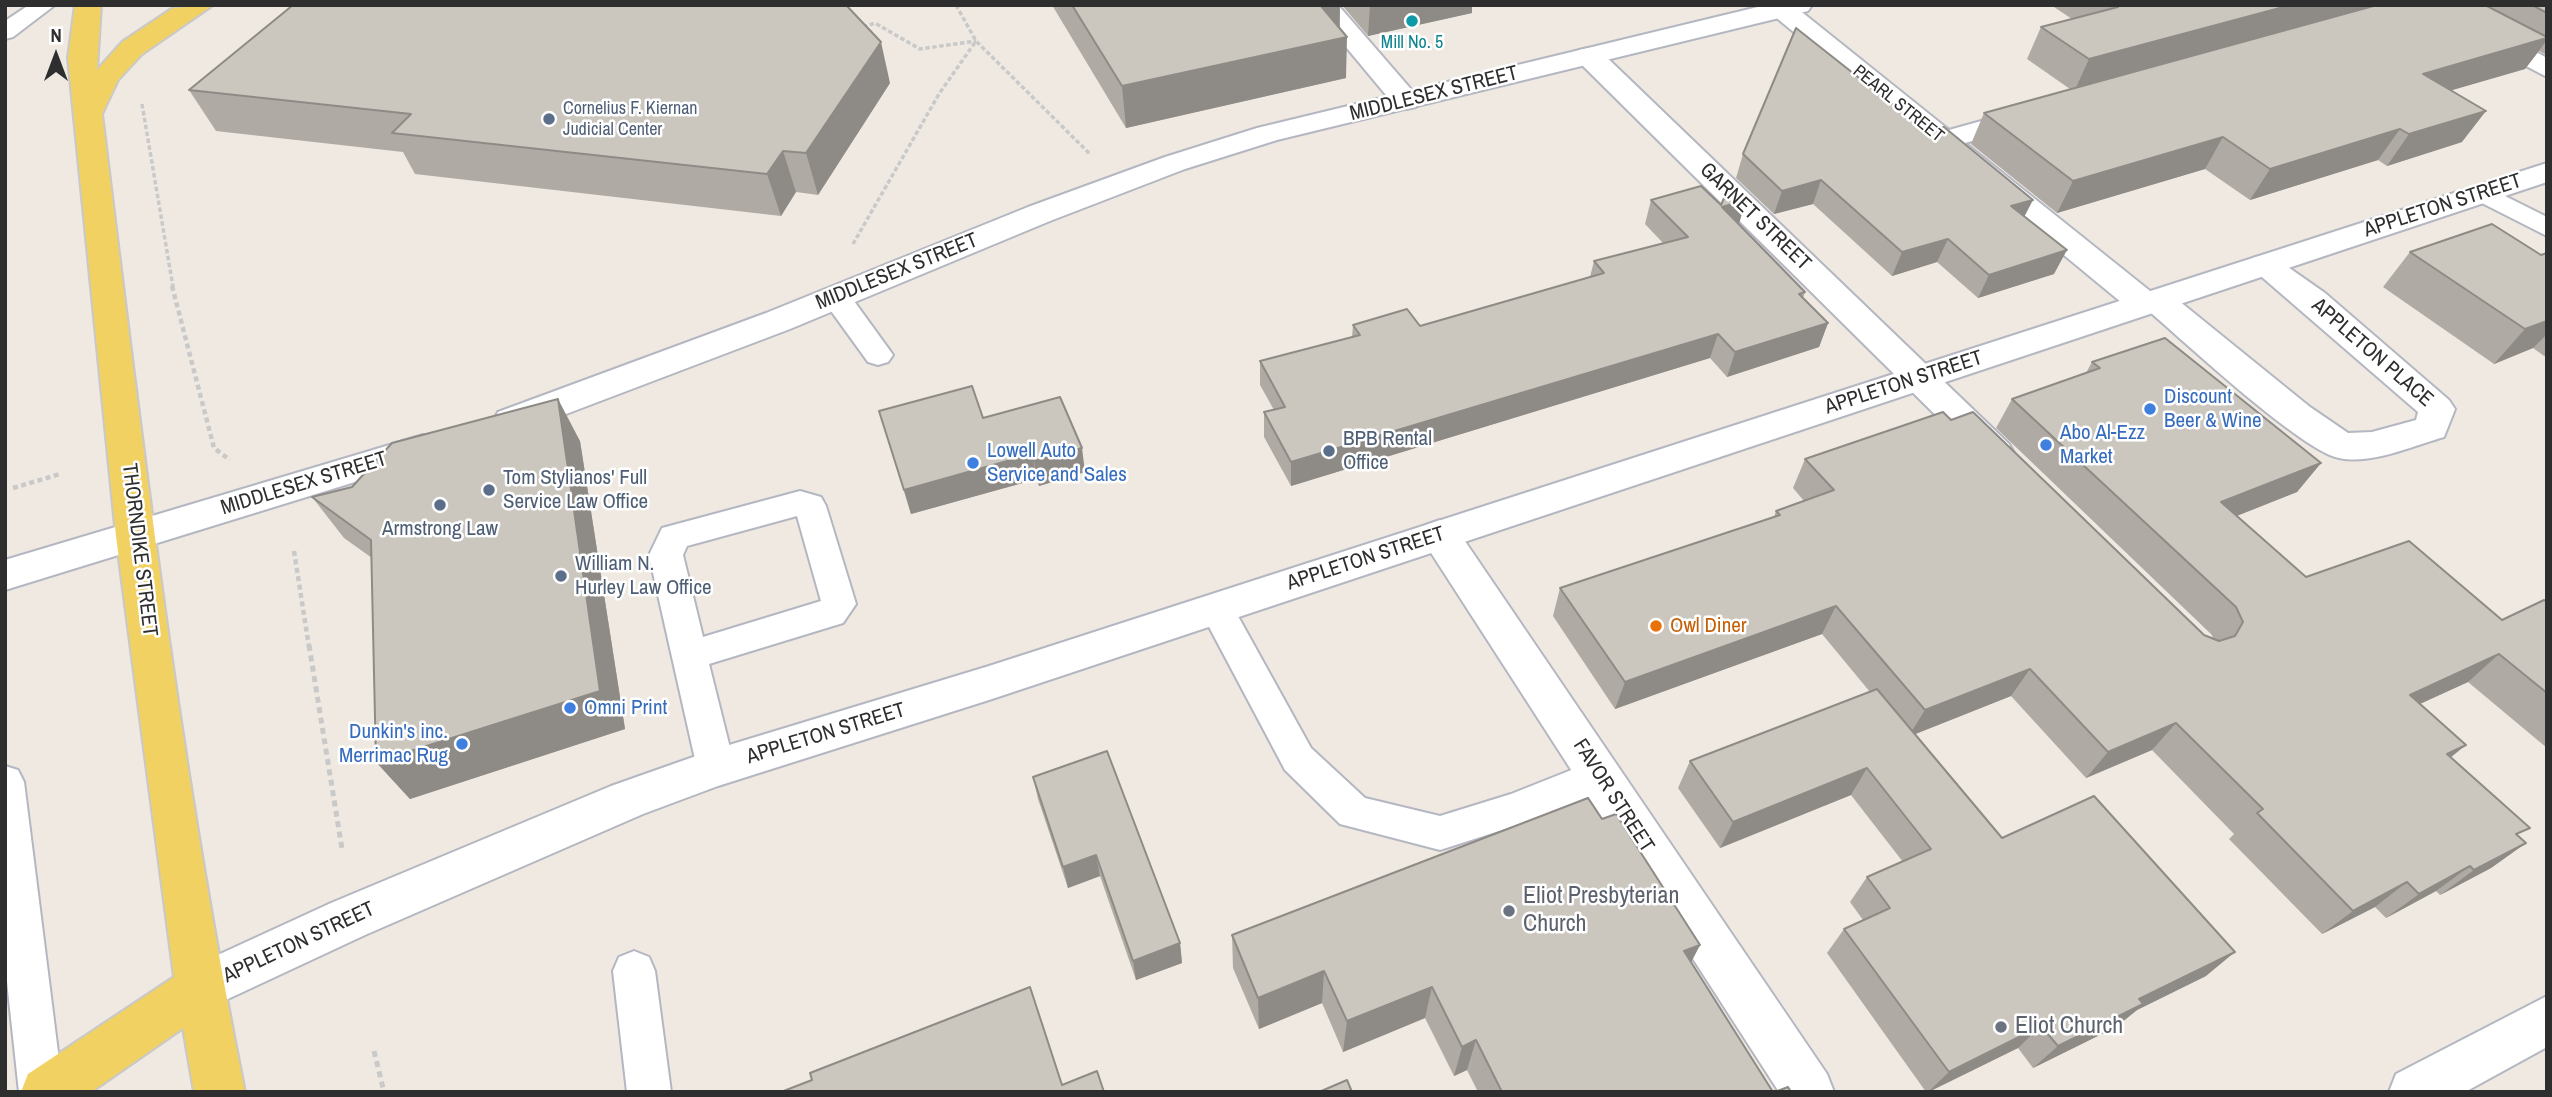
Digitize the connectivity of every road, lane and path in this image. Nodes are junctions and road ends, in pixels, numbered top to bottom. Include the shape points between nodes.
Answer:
1 (44, 5) edge
2 (88, 5) edge
3 (200, 5) edge
4 (956, 5) edge
5 (1324, 5) edge
6 (1790, 7) edge
7 (2421, 7) edge
8 (854, 29) edge
9 (5, 32) edge
10 (976, 41) junction
11 (1589, 57) junction
12 (2547, 69) edge
13 (140, 92) dead end
14 (1406, 101) junction
15 (2056, 109) edge
16 (88, 114) junction
17 (1942, 140) junction
18 (1094, 157) dead end
19 (2547, 172) edge
20 (2483, 193) junction
21 (2547, 228) edge
22 (852, 247) dead end
23 (2264, 265) junction
24 (836, 297) junction
25 (2151, 302) junction
26 (878, 355) dead end
27 (1921, 377) junction
28 (231, 460) dead end
29 (60, 474) dead end
30 (2022, 478) edge
31 (13, 488) dead end
32 (1440, 535) junction
33 (135, 536) junction
34 (294, 551) dead end
35 (5, 575) edge
36 (1216, 608) junction
37 (689, 656) junction
38 (716, 768) junction
39 (1599, 775) junction
40 (5, 782) edge
41 (341, 849) dead end
42 (634, 971) dead end
43 (200, 988) junction
44 (2547, 1020) edge
45 (374, 1051) dead end
46 (41, 1092) edge
47 (46, 1092) edge
48 (220, 1092) edge
49 (384, 1092) edge
50 (649, 1092) edge
51 (1809, 1092) edge
52 (2414, 1092) edge

1 - 9 lane
2 - 16 main road, THORNDIKE STREET via 82,58
3 - 16 main road via 128,51 100,87
4 - 10 path
5 - 14 main road
6 - 11 main road, MIDDLESEX STREET
6 - 17 main road, PEARL STREET
7 - 12 main road
8 - 10 path via 875,23 920,49
10 - 18 path
10 - 22 path via 939,94
11 - 14 main road, MIDDLESEX STREET
11 - 27 main road, GARNET STREET
13 - 28 path via 170,276 214,449
14 - 24 main road, MIDDLESEX STREET via 1267,134 1175,163
15 - 17 main road
16 - 33 main road, THORNDIKE STREET
17 - 25 main road, PEARL STREET
19 - 20 main road, APPLETON STREET
20 - 21 lane
20 - 23 main road, APPLETON STREET
23 - 25 main road, APPLETON STREET
23 - 25 main road, APPLETON PLACE via 2313,301 2437,409 2431,428 2372,445 2341,446
24 - 26 lane
24 - 33 main road, MIDDLESEX STREET via 569,400
25 - 27 main road, APPLETON STREET
27 - 30 main road, GARNET STREET
27 - 32 main road, APPLETON STREET
29 - 31 path
32 - 36 main road, APPLETON STREET
32 - 39 main road, FAVOR STREET
33 - 35 main road, MIDDLESEX STREET
33 - 43 main road, THORNDIKE STREET
34 - 41 path
36 - 38 main road, APPLETON STREET
36 - 39 lane via 1298,759 1354,811 1440,833
37 - 37 lane via 666,555 674,537 800,503 810,506 839,604 831,613
37 - 38 lane
38 - 43 main road, APPLETON STREET via 627,800 348,919
39 - 51 main road, FAVOR STREET
40 - 46 lane
42 - 50 lane
43 - 47 main road
43 - 48 main road, THORNDIKE STREET
44 - 52 main road
45 - 49 path

